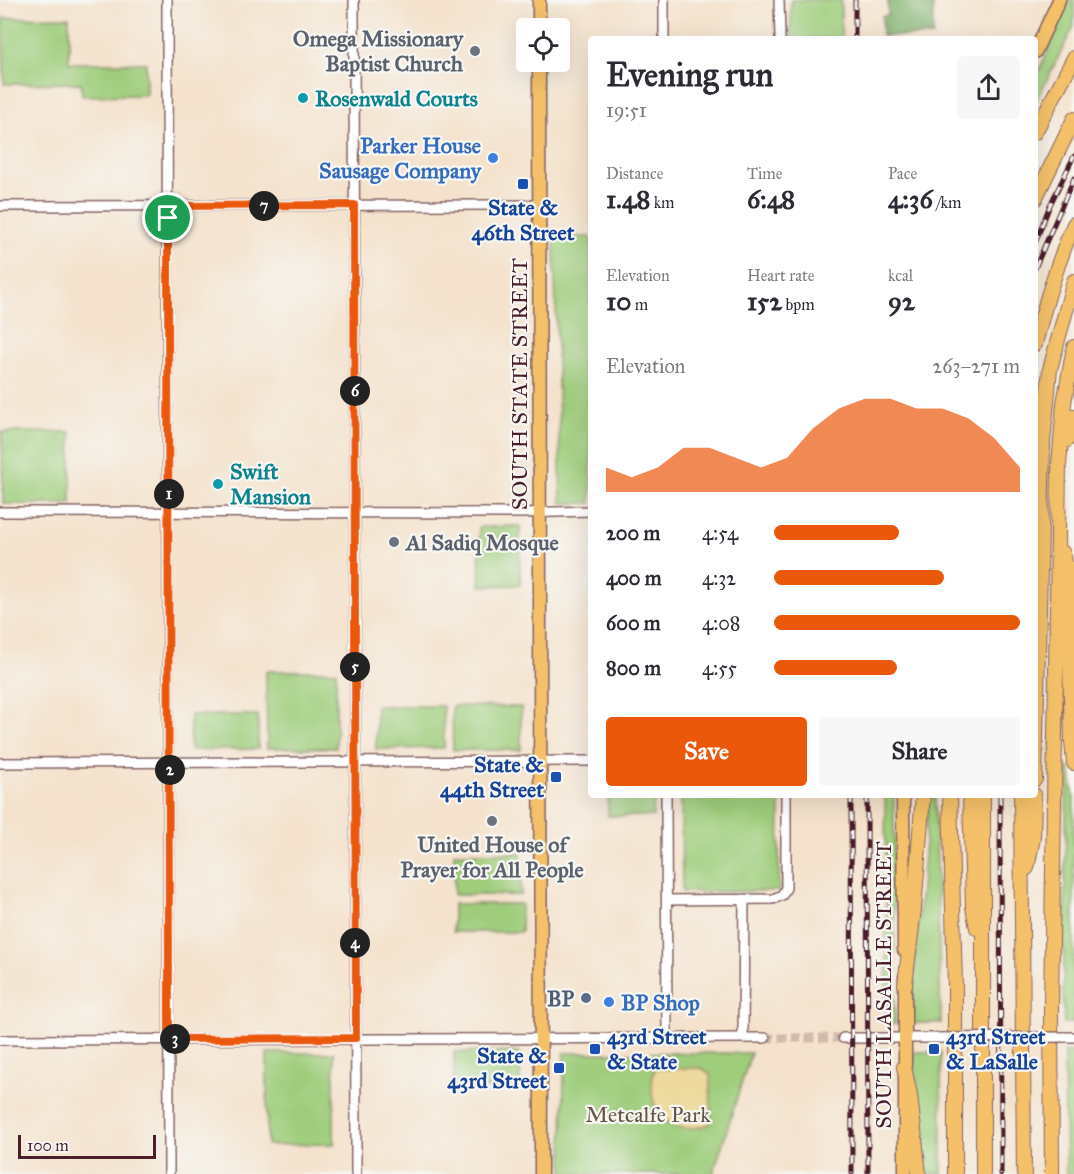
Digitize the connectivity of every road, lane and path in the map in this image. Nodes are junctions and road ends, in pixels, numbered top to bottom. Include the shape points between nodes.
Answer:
1 (167, 0) edge
2 (354, 0) edge
3 (539, 0) edge
4 (664, 0) edge
5 (779, 0) edge
6 (1059, 0) edge
7 (539, 18) edge
8 (664, 36) edge
9 (780, 36) edge
10 (1038, 40) edge
11 (1074, 58) edge
12 (539, 72) edge
13 (1048, 108) junction
14 (1074, 119) edge
15 (1038, 126) edge
16 (1038, 136) edge
17 (1038, 193) edge
18 (354, 205) junction
19 (540, 205) junction
20 (0, 206) edge
21 (168, 206) junction
22 (1074, 224) edge
23 (1074, 281) edge
24 (1038, 332) edge
25 (1074, 347) edge
26 (1074, 416) edge
27 (1059, 465) junction
28 (588, 511) edge
29 (0, 512) edge
30 (540, 512) junction
31 (169, 513) junction
32 (355, 513) junction
33 (1058, 531) junction
34 (1038, 653) edge
35 (588, 761) edge
36 (355, 762) junction
37 (540, 762) junction
38 (0, 763) edge
39 (170, 763) junction
40 (1074, 763) edge
41 (666, 798) edge
42 (786, 798) edge
43 (903, 798) edge
44 (923, 798) edge
45 (951, 798) edge
46 (970, 798) edge
47 (983, 798) edge
48 (1021, 798) edge
49 (1035, 798) edge
50 (744, 899) junction
51 (1021, 899) junction
52 (667, 900) junction
53 (983, 959) junction
54 (905, 985) junction
55 (905, 1037) junction
56 (1069, 1037) edge
57 (356, 1038) junction
58 (541, 1038) junction
59 (667, 1038) junction
60 (743, 1038) junction
61 (765, 1038) tunnel mouth
62 (843, 1038) tunnel mouth
63 (169, 1039) junction
64 (0, 1040) edge
65 (904, 1067) junction
66 (170, 1174) edge
67 (356, 1174) edge
68 (541, 1174) edge
69 (904, 1174) edge
70 (919, 1174) edge
71 (955, 1174) edge
72 (982, 1174) edge
73 (1024, 1174) edge
74 (1052, 1174) edge

1 - 21 street
2 - 18 street
3 - 7 main road
4 - 8 street
5 - 9 street
6 - 10 main road
11 - 13 highway
12 - 19 main road, SOUTH STATE STREET
13 - 15 highway
13 - 16 highway
14 - 17 highway
18 - 19 street
18 - 21 street
18 - 32 street
19 - 30 main road, SOUTH STATE STREET
20 - 21 street
21 - 31 street
22 - 24 highway
23 - 34 highway via 1050,369 1043,443
25 - 27 highway
26 - 27 highway
27 - 33 highway
28 - 30 street
29 - 31 street
30 - 32 street
30 - 37 main road, SOUTH STATE STREET
31 - 32 street
31 - 39 street
32 - 36 street
33 - 40 highway via 1068,575
33 - 74 highway
35 - 37 street
36 - 37 street
36 - 39 street
36 - 57 street
37 - 58 main road, SOUTH STATE STREET
38 - 39 street
39 - 63 street
41 - 52 street
42 - 50 street via 786,888 773,899
43 - 54 main road, SOUTH LASALLE STREET
44 - 54 highway
45 - 71 highway
46 - 53 highway via 973,907
47 - 53 highway
48 - 51 highway
49 - 51 highway via 1033,838
50 - 52 street
50 - 60 street
51 - 73 highway
52 - 59 street
53 - 72 highway
54 - 55 main road, SOUTH LASALLE STREET
55 - 56 street, bridge
55 - 62 street
55 - 65 main road, SOUTH LASALLE STREET
57 - 58 street
57 - 63 street
57 - 67 street
58 - 59 street
58 - 68 main road, SOUTH STATE STREET
59 - 60 street
60 - 61 street
63 - 64 street
63 - 66 street
65 - 69 main road, SOUTH LASALLE STREET
65 - 70 highway

